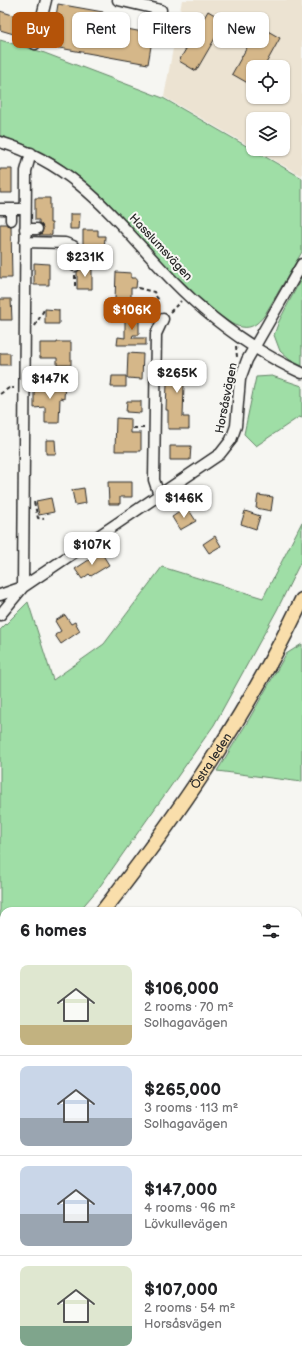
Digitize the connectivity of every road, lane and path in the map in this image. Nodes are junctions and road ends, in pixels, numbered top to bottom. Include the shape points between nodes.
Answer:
1 (46, 0) edge
2 (118, 0) edge
3 (161, 10) dead end
4 (43, 12) edge
5 (0, 142) edge
6 (31, 153) junction
7 (0, 209) edge
8 (11, 209) junction
9 (25, 209) junction
10 (11, 220) dead end
11 (37, 229) dead end
12 (25, 230) junction
13 (25, 242) junction
14 (302, 264) edge
15 (75, 266) dead end
16 (138, 288) dead end
17 (161, 300) dead end
18 (182, 300) dead end
19 (45, 308) dead end
20 (163, 319) joint
21 (35, 327) dead end
22 (254, 347) junction
23 (302, 373) edge
24 (24, 388) junction
25 (0, 394) edge
26 (133, 428) dead end
27 (154, 428) junction
28 (159, 495) junction
29 (23, 502) junction
30 (44, 519) dead end
31 (23, 587) junction
32 (0, 595) edge
33 (302, 600) edge
34 (0, 615) edge
35 (106, 907) edge

1 - 4 street
2 - 3 street
5 - 6 street, Hasslumsvägen
6 - 9 street via 26,171
6 - 22 street, Hasslumsvägen via 56,167 100,201 173,281 232,332
7 - 8 street
8 - 9 street
8 - 10 street
9 - 12 street
11 - 12 street
12 - 13 street
13 - 15 street via 65,243 73,246
13 - 24 street
14 - 22 street, Horsåsvägen
16 - 17 path via 154,292
18 - 20 path
19 - 21 path
20 - 27 street via 156,334
22 - 23 street, Hasslumsvägen
22 - 28 street, Horsåsvägen via 240,379 236,426 231,440 220,454
24 - 25 path via 9,388
24 - 29 street
26 - 27 path
27 - 28 street via 154,480
28 - 31 street, Horsåsvägen
29 - 30 path via 34,502 38,518
29 - 31 street
31 - 32 street, Horsåsvägen
31 - 34 street
33 - 35 highway, Östra leden via 286,634 236,722 190,794

